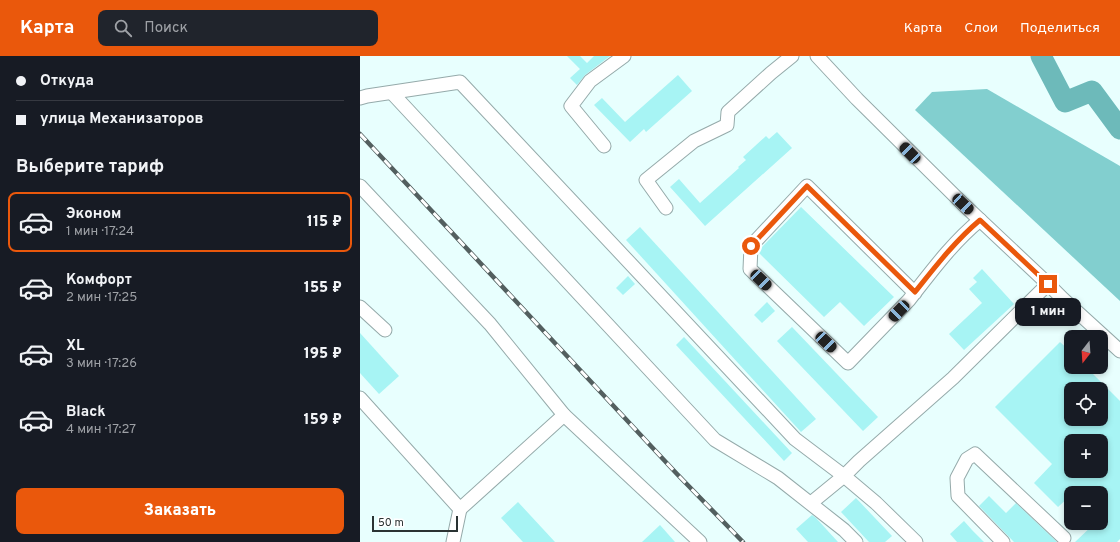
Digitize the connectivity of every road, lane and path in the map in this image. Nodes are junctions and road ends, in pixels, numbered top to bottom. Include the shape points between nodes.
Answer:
1 (624, 56) edge
2 (792, 56) edge
3 (817, 56) edge
4 (392, 93) junction
5 (360, 98) edge
6 (604, 146) dead end
7 (360, 186) edge
8 (666, 208) dead end
9 (980, 220) junction
10 (1048, 284) junction
11 (915, 292) junction
12 (360, 307) edge
13 (385, 330) dead end
14 (1120, 351) edge
15 (360, 398) edge
16 (564, 414) junction
17 (844, 476) junction
18 (811, 503) junction
19 (460, 509) junction
20 (1064, 538) dead end
21 (913, 541) edge
22 (453, 542) edge
23 (700, 542) edge
24 (856, 542) edge
25 (1003, 542) edge

1 - 6 street via 590,81 571,106
2 - 8 street via 728,112 727,125 694,141 646,180
3 - 9 street via 862,105
4 - 5 street
4 - 17 street via 460,82 795,439
4 - 18 street via 715,440 778,478
7 - 16 street via 490,324
9 - 10 street
9 - 11 street via 941,259
10 - 14 street
10 - 17 street via 953,378
11 - 11 street via 848,363 750,269 751,246 807,186
12 - 13 street
15 - 19 street
16 - 19 street
16 - 23 street
17 - 18 street
17 - 21 street via 876,503
18 - 24 street
19 - 22 street
20 - 25 street via 975,454 967,459 957,478 958,496

